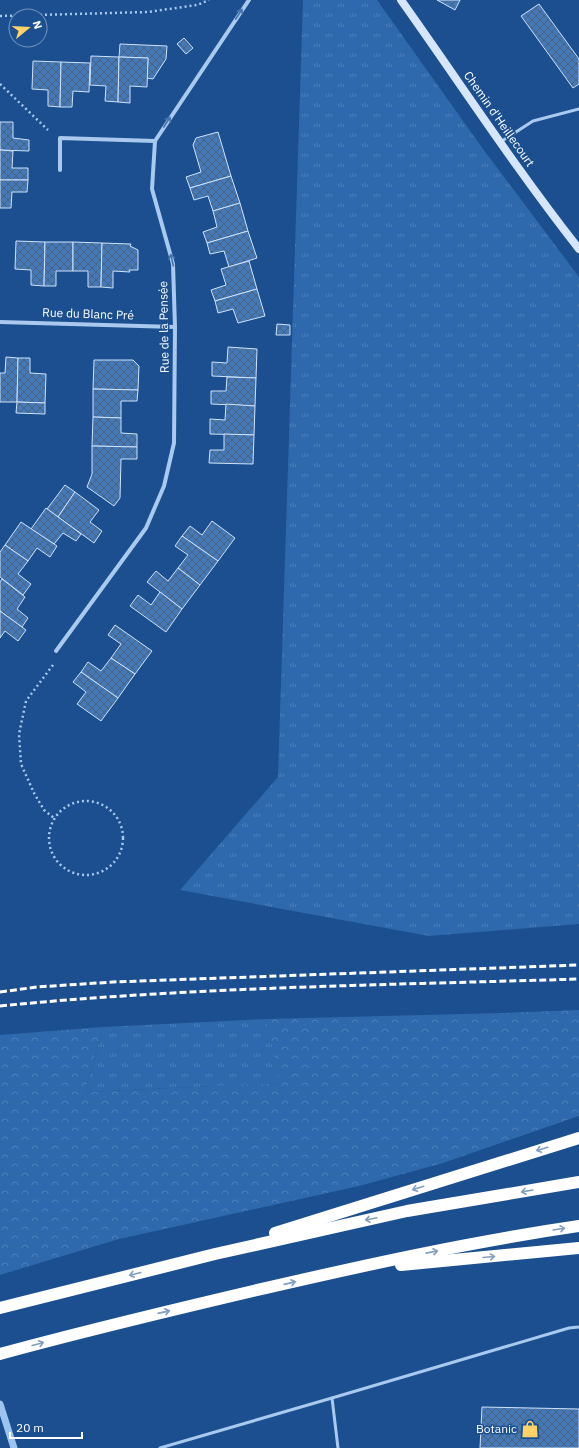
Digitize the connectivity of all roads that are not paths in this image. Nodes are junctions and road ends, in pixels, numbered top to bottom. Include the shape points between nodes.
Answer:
1 (249, 0) edge
2 (400, 0) edge
3 (579, 109) edge
4 (155, 140) junction
5 (500, 142) junction
6 (60, 170) dead end
7 (579, 249) edge
8 (0, 322) edge
9 (175, 326) junction
10 (56, 651) road end
11 (579, 1138) edge
12 (579, 1182) edge
13 (579, 1226) edge
14 (579, 1248) edge
15 (200, 1258) junction
16 (338, 1271) junction
17 (0, 1308) edge
18 (579, 1327) edge
19 (0, 1354) edge
20 (332, 1398) junction
21 (160, 1448) edge
22 (338, 1448) edge

4 -> 1 street
2 - 5 street, Chemin d'Heillecourt
3 - 5 lane via 533,121
4 - 6 street via 60,138
9 -> 4 street, Rue de la Pensée via 173,264 152,189
5 - 7 street, Chemin d'Heillecourt
8 - 9 street, Rue du Blanc Pré
9 - 10 street, Rue de la Pensée via 174,443 164,486 146,528
11 -> 15 highway
12 -> 15 highway via 407,1212
16 -> 13 highway
16 -> 14 highway
15 -> 17 highway
19 -> 16 highway via 95,1328
18 - 20 lane via 568,1328
20 - 21 lane
20 - 22 lane

